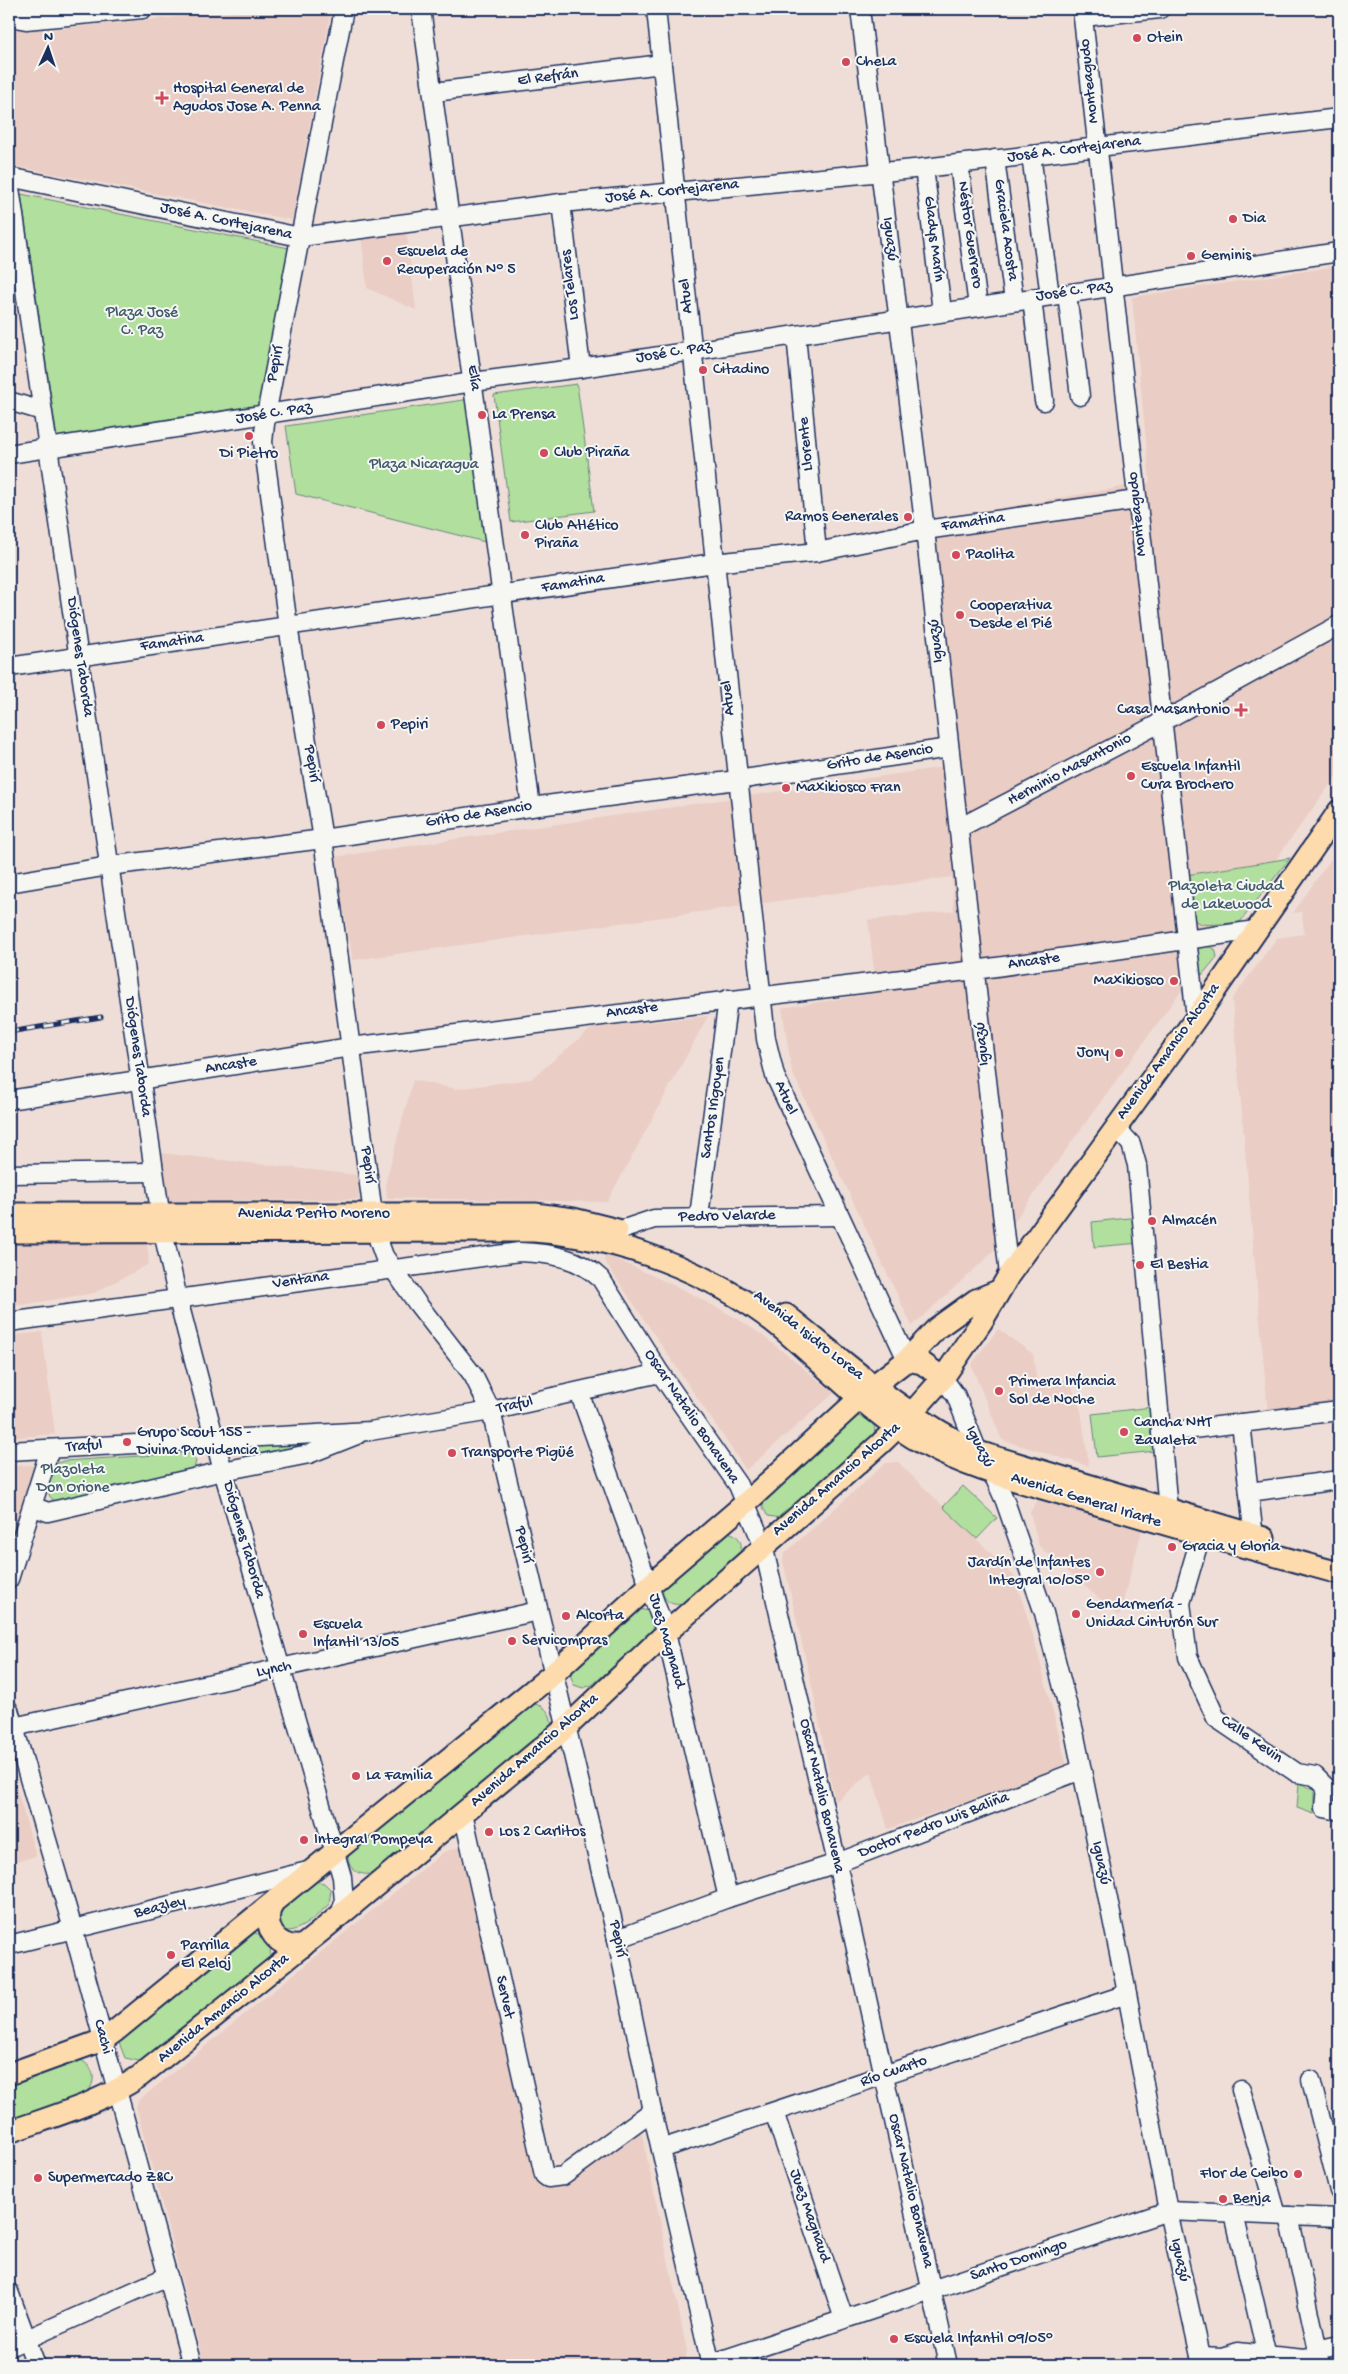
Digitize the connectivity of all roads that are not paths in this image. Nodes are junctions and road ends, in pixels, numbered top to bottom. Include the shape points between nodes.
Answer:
1 (143, 9) edge
2 (344, 9) edge
3 (421, 9) edge
4 (656, 9) edge
5 (860, 9) edge
6 (1160, 9) edge
7 (1083, 13) edge
8 (9, 17) edge
9 (662, 64) junction
10 (434, 92) junction
11 (1339, 118) edge
12 (1097, 146) junction
13 (1032, 155) junction
14 (995, 159) junction
15 (959, 164) junction
16 (924, 168) junction
17 (880, 171) junction
18 (9, 177) edge
19 (9, 181) edge
20 (676, 192) junction
21 (561, 203) junction
22 (450, 217) junction
23 (12, 237) edge
24 (300, 237) junction
25 (1339, 252) edge
26 (1113, 287) junction
27 (1059, 295) junction
28 (1032, 298) junction
29 (1014, 301) junction
30 (978, 306) junction
31 (942, 311) junction
32 (899, 318) junction
33 (796, 335) junction
34 (692, 350) junction
35 (581, 368) junction
36 (473, 382) junction
37 (1080, 396) dead end
38 (9, 401) edge
39 (1044, 402) dead end
40 (42, 411) junction
41 (266, 415) junction
42 (49, 448) junction
43 (9, 454) edge
44 (1137, 500) junction
45 (925, 530) junction
46 (817, 552) junction
47 (714, 563) junction
48 (502, 595) junction
49 (1339, 625) edge
50 (288, 626) junction
51 (78, 657) junction
52 (9, 667) edge
53 (1162, 722) junction
54 (949, 748) junction
55 (737, 780) junction
56 (532, 807) junction
57 (1339, 811) edge
58 (959, 828) junction
59 (323, 839) junction
60 (109, 866) junction
61 (9, 883) edge
62 (1256, 930) junction
63 (1186, 940) junction
64 (975, 970) junction
65 (761, 995) junction
66 (728, 999) junction
67 (1196, 1018) junction
68 (351, 1047) junction
69 (140, 1080) junction
70 (9, 1100) edge
71 (1116, 1127) junction
72 (154, 1172) junction
73 (9, 1174) edge
74 (9, 1214) edge
75 (699, 1216) junction
76 (839, 1216) junction
77 (374, 1222) junction
78 (162, 1223) junction
79 (9, 1232) edge
80 (618, 1238) junction
81 (392, 1268) junction
82 (591, 1270) joint
83 (1004, 1283) junction
84 (178, 1299) junction
85 (9, 1322) edge
86 (907, 1360) junction
87 (660, 1374) junction
88 (942, 1378) junction
89 (579, 1392) junction
90 (866, 1392) junction
91 (492, 1411) junction
92 (1339, 1411) edge
93 (905, 1421) junction
94 (1241, 1423) junction
95 (370, 1431) junction
96 (1161, 1433) junction
97 (214, 1439) junction
98 (50, 1449) junction
99 (9, 1451) edge
100 (978, 1452) junction
101 (223, 1471) junction
102 (992, 1472) junction
103 (1339, 1480) edge
104 (1249, 1492) junction
105 (747, 1502) junction
106 (34, 1507) junction
107 (1169, 1518) junction
108 (1201, 1535) junction
109 (1254, 1542) junction
110 (763, 1545) junction
111 (1339, 1558) edge
112 (1339, 1573) edge
113 (9, 1579) edge
114 (650, 1585) junction
115 (538, 1611) junction
116 (666, 1633) junction
117 (280, 1669) junction
118 (554, 1673) junction
119 (10, 1722) edge
120 (568, 1726) junction
121 (1081, 1770) junction
122 (1332, 1810) edge
123 (463, 1813) junction
124 (334, 1852) junction
125 (837, 1863) junction
126 (312, 1870) junction
127 (728, 1898) junction
128 (272, 1904) junction
129 (340, 1915) junction
130 (73, 1929) junction
131 (617, 1939) junction
132 (9, 1946) edge
133 (303, 1946) junction
134 (1127, 1994) junction
135 (103, 2040) junction
136 (9, 2074) edge
137 (884, 2076) junction
138 (1311, 2080) dead end
139 (1241, 2090) dead end
140 (117, 2091) junction
141 (652, 2110) junction
142 (774, 2112) junction
143 (9, 2132) edge
144 (661, 2149) junction
145 (1339, 2191) edge
146 (1168, 2211) junction
147 (1234, 2214) junction
148 (1283, 2216) junction
149 (1339, 2218) edge
150 (168, 2276) junction
151 (932, 2290) junction
152 (9, 2292) edge
153 (844, 2319) junction
154 (26, 2339) junction
155 (1339, 2345) edge
156 (9, 2347) edge
157 (1319, 2357) edge
158 (1268, 2359) edge
159 (1201, 2360) edge
160 (709, 2364) edge
161 (36, 2365) edge
162 (192, 2365) edge
163 (948, 2365) edge

1 - 8 street via 32,19
2 - 24 street, Pepirí
3 - 10 street, Elía
4 - 9 street, Atuel
5 - 17 street, Iguazú
6 - 7 street
7 - 12 street, Monteagudo
9 - 10 street, El Refrán
9 - 20 street, Atuel
10 - 22 street, Elía
11 - 12 street, José A. Cortejarena
12 - 13 street, José A. Cortejarena
12 - 26 street, Monteagudo
13 - 14 street, José A. Cortejarena
13 - 27 street
14 - 15 street, José A. Cortejarena
14 - 29 street, Graciela Acosta
15 - 16 street, José A. Cortejarena
15 - 30 street, Néstor Guerrero
16 - 17 street, José A. Cortejarena
16 - 31 street, Gladys Marín
17 - 20 street, José A. Cortejarena
17 - 32 street, Iguazú
18 - 24 street, José A. Cortejarena
19 - 23 street, Diógenes Taborda
20 - 21 street, José A. Cortejarena
20 - 34 street, Atuel
21 - 22 street, José A. Cortejarena
21 - 35 street, Los Telares
22 - 24 street, José A. Cortejarena
22 - 36 street, Elía
23 - 40 street, Diógenes Taborda
24 - 41 street, Pepirí
25 - 26 street, José C. Paz
26 - 27 street, José C. Paz
26 - 44 street, Monteagudo
27 - 28 street, José C. Paz
27 - 37 street
28 - 29 street, José C. Paz
28 - 39 street
29 - 30 street, José C. Paz
30 - 31 street, José C. Paz
31 - 32 street, José C. Paz
32 - 33 street, José C. Paz
32 - 45 street, Iguazú
33 - 34 street, José C. Paz
33 - 46 street, Llorente
34 - 35 street, José C. Paz
34 - 47 street, Atuel
35 - 36 street, José C. Paz
36 - 41 street, José C. Paz
36 - 48 street, Elía
38 - 40 street
40 - 42 street, Diógenes Taborda
41 - 42 street, José C. Paz
41 - 50 street, Pepirí via 264,456
42 - 43 street, José C. Paz
42 - 51 street, Diógenes Taborda
44 - 45 street, Famatina
44 - 53 street, Monteagudo
45 - 46 street, Famatina
45 - 54 street, Iguazú
46 - 47 street, Famatina
47 - 48 street, Famatina
47 - 55 street, Atuel
48 - 50 street, Famatina
48 - 56 street, Elía
49 - 53 street, Herminio Masantonio
50 - 51 street, Famatina
50 - 59 street, Pepirí
51 - 52 street, Famatina
51 - 60 street, Diógenes Taborda
53 - 58 street, Herminio Masantonio
53 - 63 street, Monteagudo
54 - 55 street, Grito de Asencio
54 - 58 street, Iguazú
55 - 56 street, Grito de Asencio
55 - 65 street, Atuel
56 - 59 street, Grito de Asencio
57 - 62 main road, Avenida Amancio Alcorta
58 - 64 street, Iguazú
59 - 60 street, Grito de Asencio
59 - 68 street, Pepirí
60 - 61 street, Grito de Asencio
60 - 69 street, Diógenes Taborda
62 - 63 street, Ancaste
62 - 67 main road, Avenida Amancio Alcorta
63 - 64 street, Ancaste
63 - 67 street, Monteagudo
64 - 65 street, Ancaste
64 - 83 street, Iguazú
65 - 66 street, Ancaste
65 - 76 street, Atuel via 767,1046 775,1076
66 - 68 street, Ancaste
66 - 75 street, Santos Irigoyen
67 - 71 main road, Avenida Amancio Alcorta
68 - 69 street, Ancaste
68 - 77 street, Pepirí
69 - 70 street, Ancaste
69 - 72 street, Diógenes Taborda
71 - 83 main road, Avenida Amancio Alcorta
71 - 96 street via 1131,1144 1137,1164
72 - 73 street
72 - 78 street, Diógenes Taborda
74 - 78 main road, Avenida Perito Moreno
75 - 76 street, Pedro Velarde
75 - 80 street, Pedro Velarde via 654,1219
76 - 86 street, Atuel
77 - 78 main road, Avenida Perito Moreno
77 - 80 main road, Avenida Perito Moreno
77 - 81 street, Pepirí via 384,1256
78 - 79 main road, Avenida Perito Moreno
78 - 84 street, Diógenes Taborda
80 - 90 main road, Avenida Isidro Lorea via 662,1246 738,1283 784,1314
81 - 82 street, Ventana via 519,1252 557,1255
81 - 84 street, Ventana
81 - 91 street, Pepirí via 473,1376
82 - 87 street, Oscar Natalio Bonavena via 601,1279
83 - 86 main road via 937,1328
83 - 88 main road, Avenida Amancio Alcorta
84 - 85 street, Ventana
84 - 97 street, Diógenes Taborda
86 - 88 main road via 922,1363
86 - 90 main road
87 - 89 street, Traful
87 - 105 street, Oscar Natalio Bonavena
88 - 93 main road, Avenida Amancio Alcorta
88 - 100 street, Iguazú via 956,1396
89 - 91 street, Traful
89 - 114 street, Juez Magnaud
90 - 93 main road, Avenida Isidro Lorea
90 - 105 main road
91 - 95 street, Traful
91 - 115 street, Pepirí
92 - 94 street
93 - 100 main road, Avenida General Iriarte
93 - 102 main road, Avenida General Iriarte via 944,1454
93 - 110 main road, Avenida Amancio Alcorta
94 - 96 street
94 - 104 street
95 - 97 street, Traful
95 - 101 street, Traful via 309,1454
96 - 107 street
97 - 98 street, Traful
97 - 101 street, Diógenes Taborda
98 - 99 street, Traful
98 - 106 street
100 - 102 street, Iguazú
100 - 107 main road, Avenida General Iriarte
101 - 106 street, Traful via 48,1512
101 - 117 street, Diógenes Taborda
102 - 107 main road, Avenida General Iriarte
102 - 121 street, Iguazú via 1016,1529 1044,1613
103 - 104 street
104 - 109 street
105 - 110 street, Oscar Natalio Bonavena
105 - 114 main road
106 - 113 street
107 - 108 main road, Avenida General Iriarte
107 - 109 main road, Avenida General Iriarte
108 - 109 main road, Avenida General Iriarte
108 - 122 street, Calle Kevin via 1181,1603 1188,1657 1216,1718 1298,1773 1315,1776 1326,1787
109 - 111 main road, Avenida General Iriarte
109 - 112 main road, Avenida General Iriarte
110 - 116 main road, Avenida Amancio Alcorta
110 - 125 street, Oscar Natalio Bonavena
114 - 116 street, Juez Magnaud
114 - 118 main road
115 - 117 street, Lynch
115 - 118 street, Pepirí
116 - 120 main road, Avenida Amancio Alcorta
116 - 127 street, Juez Magnaud
117 - 119 street, Lynch
117 - 124 street, Diógenes Taborda
118 - 120 street, Pepirí
118 - 124 main road
119 - 130 street, Cachi
120 - 123 main road, Avenida Amancio Alcorta
120 - 131 street, Pepirí
121 - 125 street, Doctor Pedro Luis Baliña
121 - 134 street, Iguazú
123 - 129 main road, Avenida Amancio Alcorta
123 - 141 street, Servet via 544,2174 548,2178 563,2176
124 - 126 main road
124 - 129 street, Diógenes Taborda via 344,1886
125 - 127 street, Doctor Pedro Luis Baliña
125 - 137 street, Oscar Natalio Bonavena
126 - 128 main road
126 - 130 street, Beazley
127 - 131 street, Doctor Pedro Luis Baliña
128 - 133 main road via 267,1920 273,1935 286,1945
128 - 135 main road
129 - 133 main road, Avenida Amancio Alcorta
130 - 132 street, Beazley
130 - 135 street, Cachi
131 - 141 street, Pepirí
133 - 140 main road, Avenida Amancio Alcorta
134 - 137 street, Río Cuarto
134 - 146 street, Iguazú
135 - 136 main road
135 - 140 street, Cachi
137 - 142 street, Río Cuarto
137 - 151 street, Oscar Natalio Bonavena
138 - 145 street
139 - 148 street
140 - 143 main road, Avenida Amancio Alcorta
140 - 150 street, Cachi
141 - 144 street, Pepirí
142 - 144 street, Río Cuarto
142 - 153 street, Juez Magnaud
144 - 160 street, Pepirí
146 - 147 street, Santo Domingo
146 - 151 street, Santo Domingo
146 - 159 street, Iguazú
147 - 148 street, Santo Domingo
147 - 158 street
148 - 149 street, Santo Domingo
148 - 157 street
150 - 154 street
150 - 162 street, Cachi
151 - 153 street, Santo Domingo
151 - 163 street, Oscar Natalio Bonavena
152 - 154 street
153 - 160 street, Santo Domingo
154 - 156 street
154 - 161 street
155 - 157 street
157 - 158 street
158 - 159 street via 1238,2352

